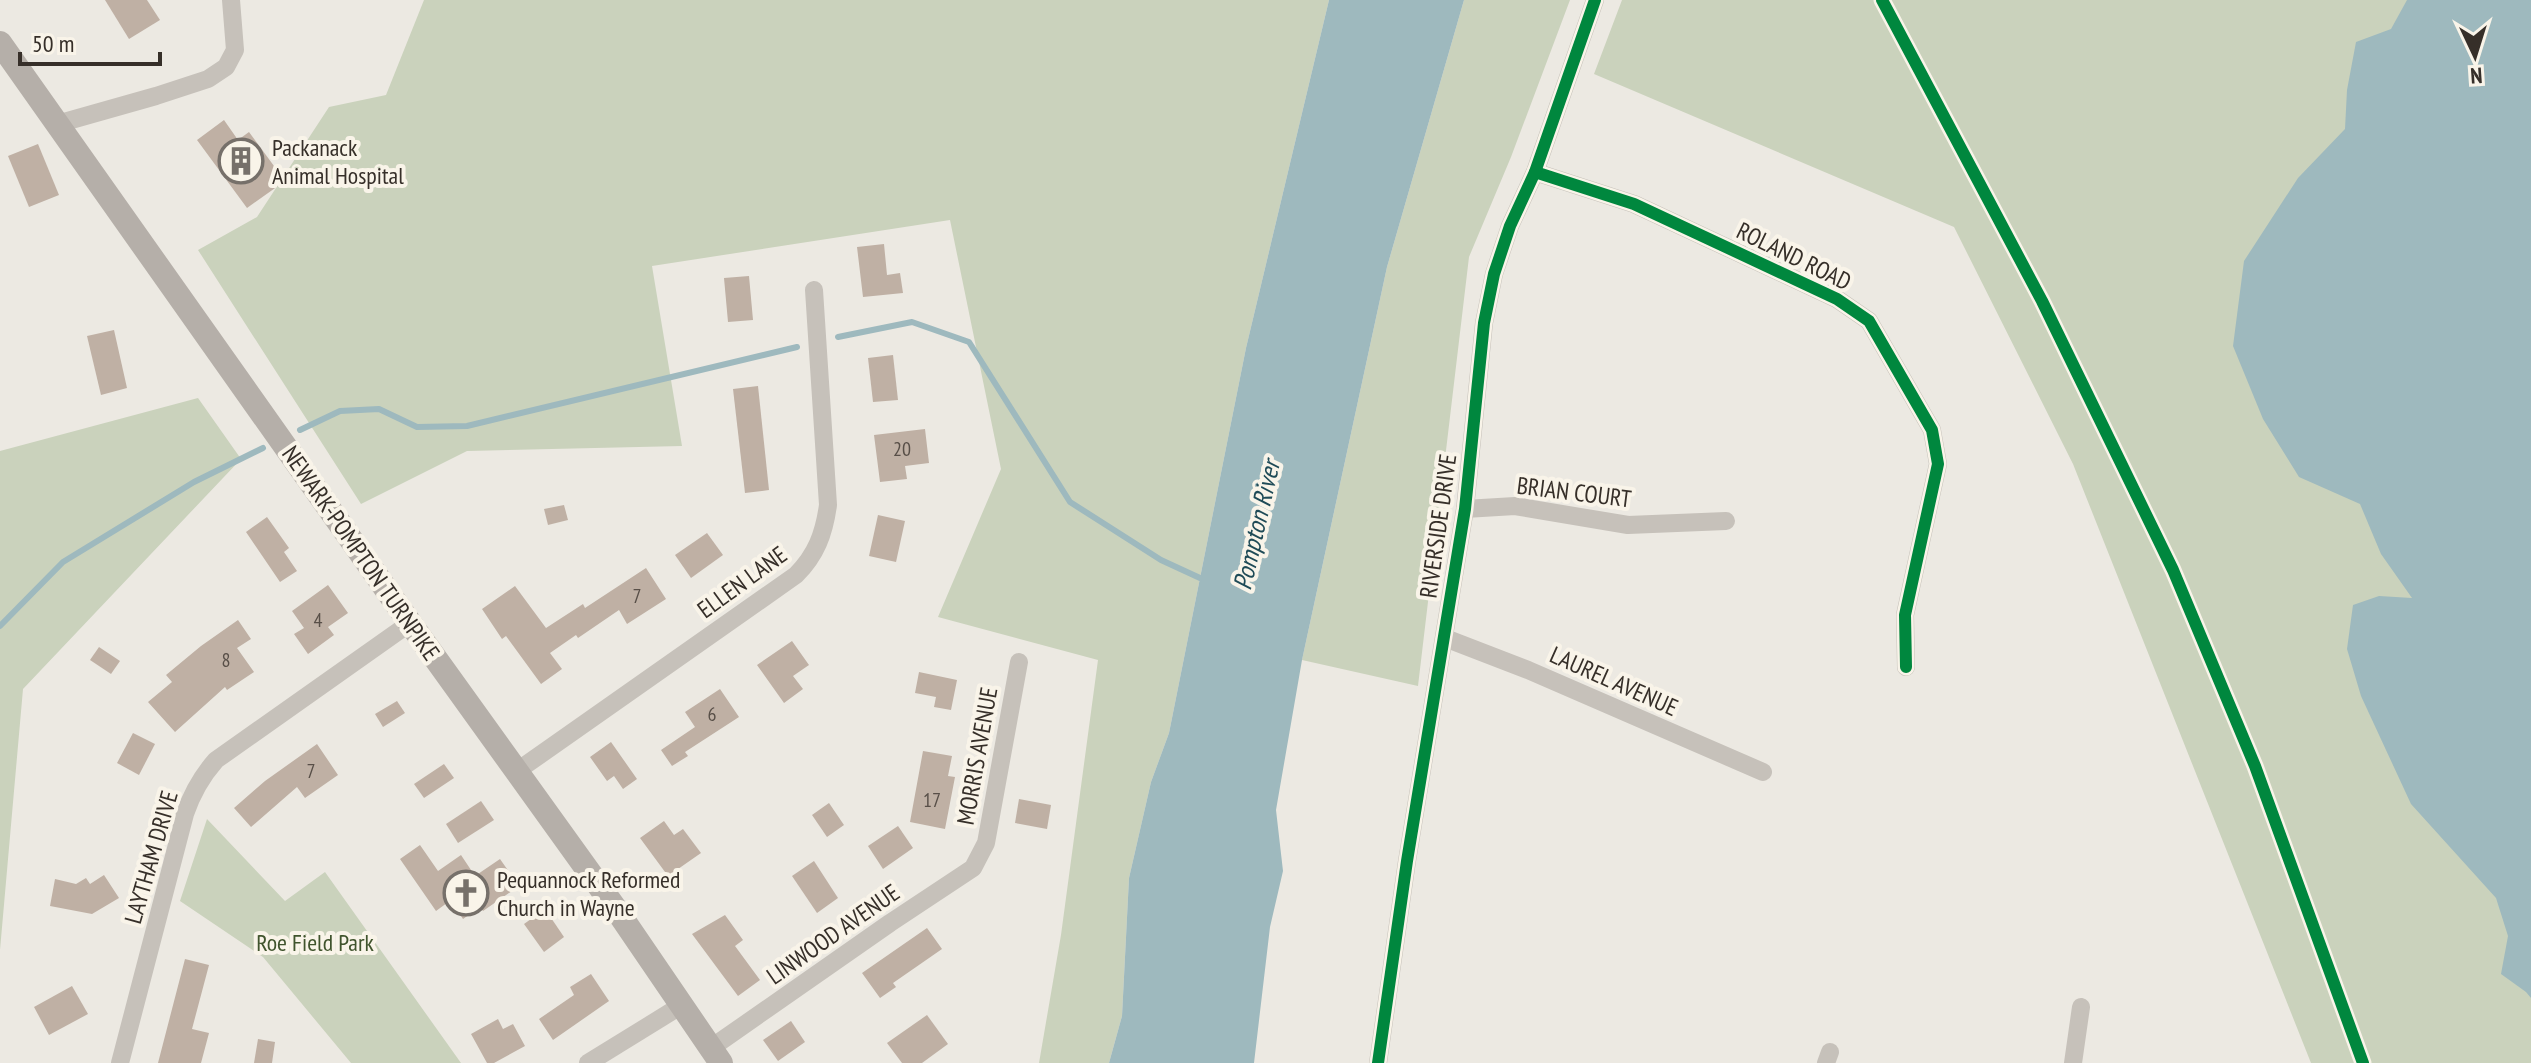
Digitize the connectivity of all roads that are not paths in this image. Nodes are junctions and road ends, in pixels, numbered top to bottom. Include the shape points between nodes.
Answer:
1 (231, 0) edge
2 (1594, 4) edge
3 (0, 43) edge
4 (57, 124) junction
5 (1535, 172) junction
6 (814, 290) dead end
7 (1465, 509) junction
8 (1726, 521) dead end
9 (410, 623) junction
10 (1445, 638) junction
11 (1019, 662) dead end
12 (1906, 667) dead end
13 (517, 771) junction
14 (1763, 772) dead end
15 (981, 857) joint
16 (682, 1005) junction
17 (2081, 1007) dead end
18 (716, 1056) edge
19 (120, 1063) edge
20 (588, 1063) edge
21 (1378, 1063) edge
22 (2073, 1063) edge

1 - 4 street via 235,50 226,67 208,79
2 - 5 street, RIVERSIDE DRIVE
3 - 4 main road, NEWARK-POMPTON TURNPIKE
4 - 9 main road, NEWARK-POMPTON TURNPIKE
5 - 7 street, RIVERSIDE DRIVE via 1494,274
5 - 12 street, ROLAND ROAD via 1634,204 1837,299 1869,321 1932,430 1938,464 1905,615
6 - 13 street, ELLEN LANE via 828,505 809,562
7 - 8 street, BRIAN COURT via 1515,506 1628,525
7 - 10 street, RIVERSIDE DRIVE
9 - 13 main road, NEWARK-POMPTON TURNPIKE
9 - 19 street, LAYTHAM DRIVE via 216,760 203,775 185,814
10 - 14 street, LAUREL AVENUE
10 - 21 street, RIVERSIDE DRIVE
11 - 15 street, MORRIS AVENUE
13 - 16 main road, NEWARK-POMPTON TURNPIKE
15 - 18 street, LINWOOD AVENUE
16 - 18 main road, NEWARK-POMPTON TURNPIKE
16 - 20 street
17 - 22 street

